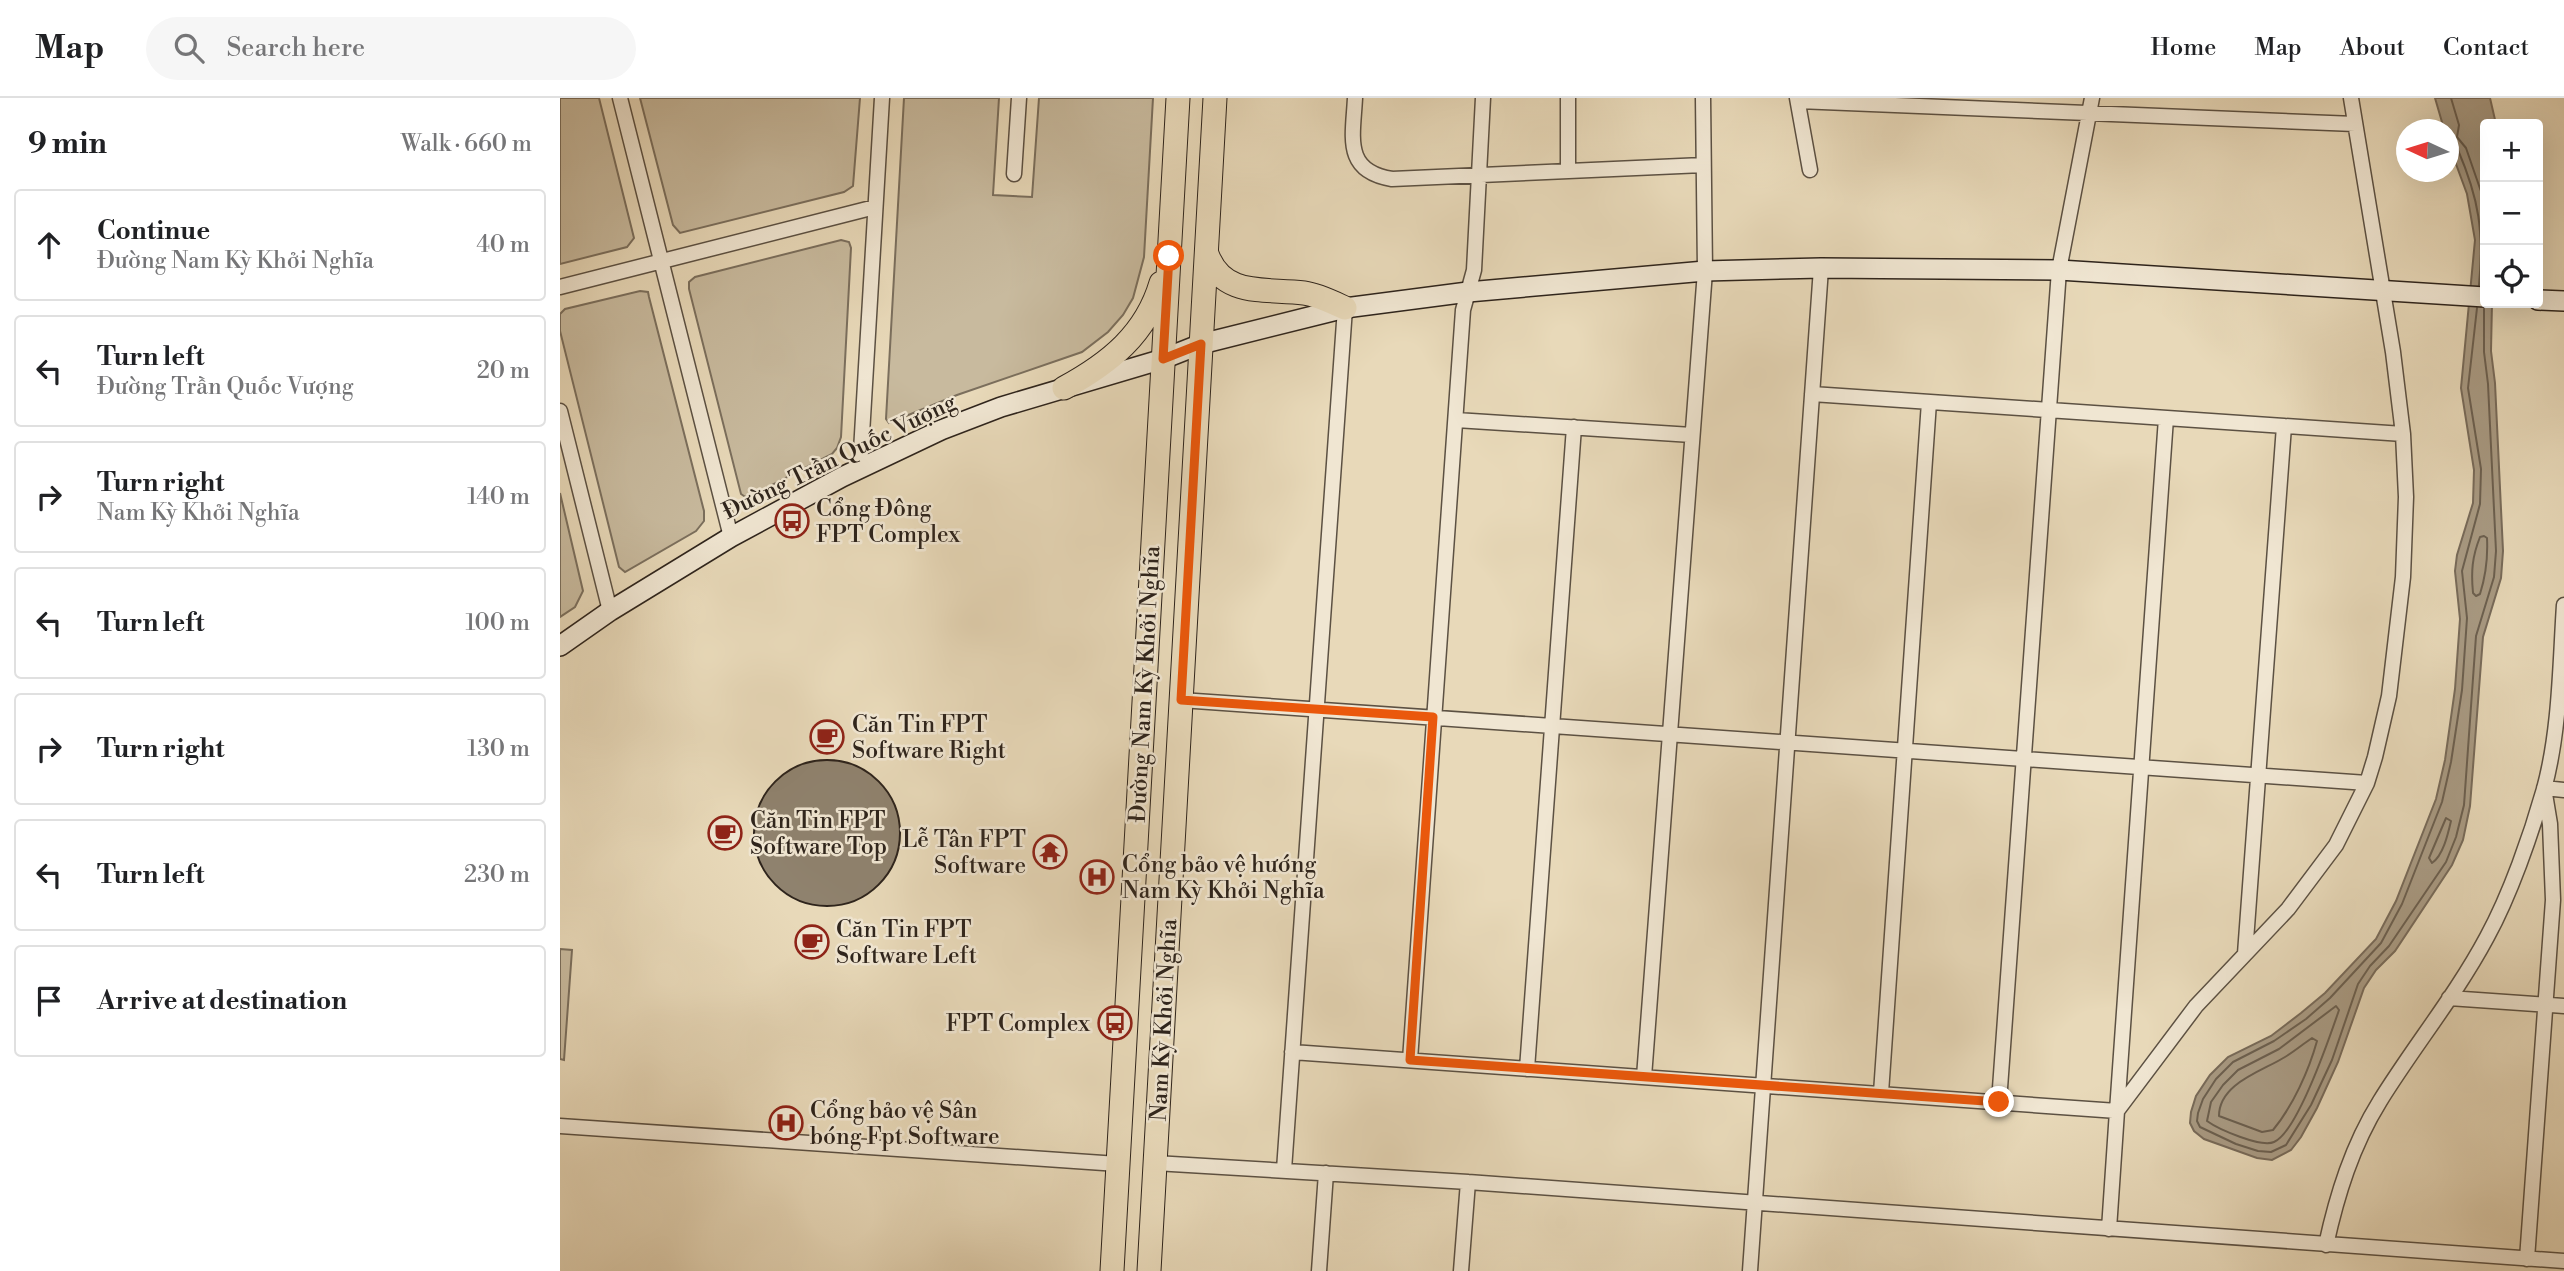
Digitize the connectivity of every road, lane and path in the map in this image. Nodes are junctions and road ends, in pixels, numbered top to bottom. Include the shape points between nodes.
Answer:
1 (620, 98) edge
2 (882, 98) edge
3 (1019, 98) edge
4 (1178, 98) edge
5 (1215, 98) edge
6 (1355, 98) edge
7 (1483, 98) edge
8 (1568, 98) edge
9 (1703, 98) edge
10 (2092, 98) edge
11 (2351, 98) edge
12 (1798, 100) edge
13 (2089, 114) junction
14 (2355, 124) junction
15 (1703, 165) junction
16 (1568, 170) junction
17 (1810, 170) dead end
18 (1014, 174) dead end
19 (1479, 175) junction
20 (875, 207) junction
21 (1207, 253) junction
22 (1169, 256) junction
23 (661, 262) junction
24 (1821, 268) junction
25 (2059, 270) junction
26 (1705, 271) junction
27 (560, 287) edge
28 (2382, 290) junction
29 (1468, 292) junction
30 (2480, 297) edge
31 (2543, 300) edge
32 (2564, 301) edge
33 (1345, 308) junction
34 (1201, 344) junction
35 (1163, 359) junction
36 (1065, 388) junction
37 (1812, 394) junction
38 (1929, 402) junction
39 (2048, 409) junction
40 (560, 411) edge
41 (2166, 418) junction
42 (1456, 420) junction
43 (2284, 426) junction
44 (1574, 427) junction
45 (2403, 434) junction
46 (1692, 435) junction
47 (860, 468) junction
48 (731, 537) junction
49 (2564, 605) edge
50 (610, 611) junction
51 (560, 646) edge
52 (1181, 700) junction
53 (1317, 708) junction
54 (1433, 717) junction
55 (1552, 726) junction
56 (1669, 733) junction
57 (1787, 742) junction
58 (1905, 750) junction
59 (2023, 758) junction
60 (2141, 767) junction
61 (2259, 775) junction
62 (2367, 783) junction
63 (2544, 788) junction
64 (2564, 790) edge
65 (2245, 954) junction
66 (2449, 998) junction
67 (2545, 1005) junction
68 (2564, 1006) edge
69 (1292, 1052) junction
70 (1410, 1060) junction
71 (1527, 1069) junction
72 (1644, 1077) junction
73 (1763, 1086) junction
74 (1881, 1093) junction
75 (1999, 1102) junction
76 (2118, 1111) junction
77 (560, 1126) edge
78 (1155, 1163) junction
79 (1118, 1164) junction
80 (1284, 1170) junction
81 (1326, 1173) junction
82 (1468, 1182) junction
83 (1755, 1203) junction
84 (2109, 1229) junction
85 (2326, 1245) junction
86 (2527, 1259) junction
87 (2564, 1261) edge
88 (1112, 1271) edge
89 (1149, 1271) edge
90 (1319, 1271) edge
91 (1461, 1271) edge
92 (1750, 1271) edge

1 - 23 street
2 - 20 street
3 - 18 street
4 - 22 main road, Đường Nam Kỳ Khởi Nghĩa
5 - 21 main road, Nam Kỳ Khởi Nghĩa
6 - 19 street via 1353,150 1368,172 1392,179
7 - 19 street
8 - 16 street
9 - 15 street
10 - 13 street
11 - 14 street
12 - 13 street
12 - 17 street
13 - 14 street
13 - 25 street
14 - 28 street
15 - 16 street
15 - 26 street
16 - 19 street
19 - 29 street via 1474,270
20 - 23 street
20 - 47 street
21 - 33 main road via 1218,276 1227,282 1311,294
21 - 34 main road, Nam Kỳ Khởi Nghĩa
22 - 35 main road, Đường Nam Kỳ Khởi Nghĩa
22 - 36 main road via 1152,308 1133,338 1102,366
23 - 27 street
23 - 48 street
24 - 25 street, Đường Trần Quốc Vượng
24 - 26 street, Đường Trần Quốc Vượng
24 - 37 street
25 - 28 street, Đường Trần Quốc Vượng
25 - 39 street
26 - 29 street, Đường Trần Quốc Vượng
26 - 46 street
28 - 30 street, Đường Trần Quốc Vượng
28 - 45 street
29 - 33 street, Đường Trần Quốc Vượng
29 - 42 street
31 - 32 street
33 - 34 street, Đường Trần Quốc Vượng
33 - 53 street
34 - 35 street, Đường Trần Quốc Vượng
34 - 52 main road, Nam Kỳ Khởi Nghĩa
35 - 36 street, Đường Trần Quốc Vượng
35 - 79 main road, Đường Nam Kỳ Khởi Nghĩa
36 - 47 street, Đường Trần Quốc Vượng via 970,418
37 - 38 street
37 - 57 street
38 - 39 street
38 - 58 street
39 - 41 street
39 - 59 street
40 - 50 street
41 - 43 street
41 - 60 street
42 - 44 street
42 - 54 street
43 - 45 street
43 - 61 street
44 - 46 street
44 - 55 street
45 - 62 street via 2406,536 2400,618 2389,696
46 - 56 street
47 - 48 street, Đường Trần Quốc Vượng
48 - 50 street, Đường Trần Quốc Vượng
49 - 63 street
50 - 51 street, Đường Trần Quốc Vượng
52 - 53 street
52 - 78 main road, Nam Kỳ Khởi Nghĩa
53 - 54 street
53 - 69 street
54 - 55 street
54 - 70 street
55 - 56 street
55 - 71 street
56 - 57 street
56 - 72 street
57 - 58 street
57 - 73 street
58 - 59 street
58 - 74 street
59 - 60 street
59 - 75 street
60 - 61 street
60 - 76 street
61 - 62 street
61 - 65 street
62 - 65 street via 2320,869
63 - 64 street
63 - 66 street via 2498,916
63 - 67 street via 2553,859
65 - 76 street via 2196,1006
66 - 67 street
66 - 85 street via 2364,1130 2342,1184
67 - 68 street
67 - 86 street
69 - 70 street
69 - 80 street
70 - 71 street
71 - 72 street
72 - 73 street
73 - 74 street
73 - 83 street
74 - 75 street
75 - 76 street
76 - 84 street
77 - 79 street
78 - 80 street
78 - 89 main road, Nam Kỳ Khởi Nghĩa
79 - 88 main road, Đường Nam Kỳ Khởi Nghĩa
80 - 81 street
81 - 82 street
81 - 90 street
82 - 83 street
82 - 91 street
83 - 84 street
83 - 92 street
84 - 85 street
85 - 86 street
86 - 87 street

